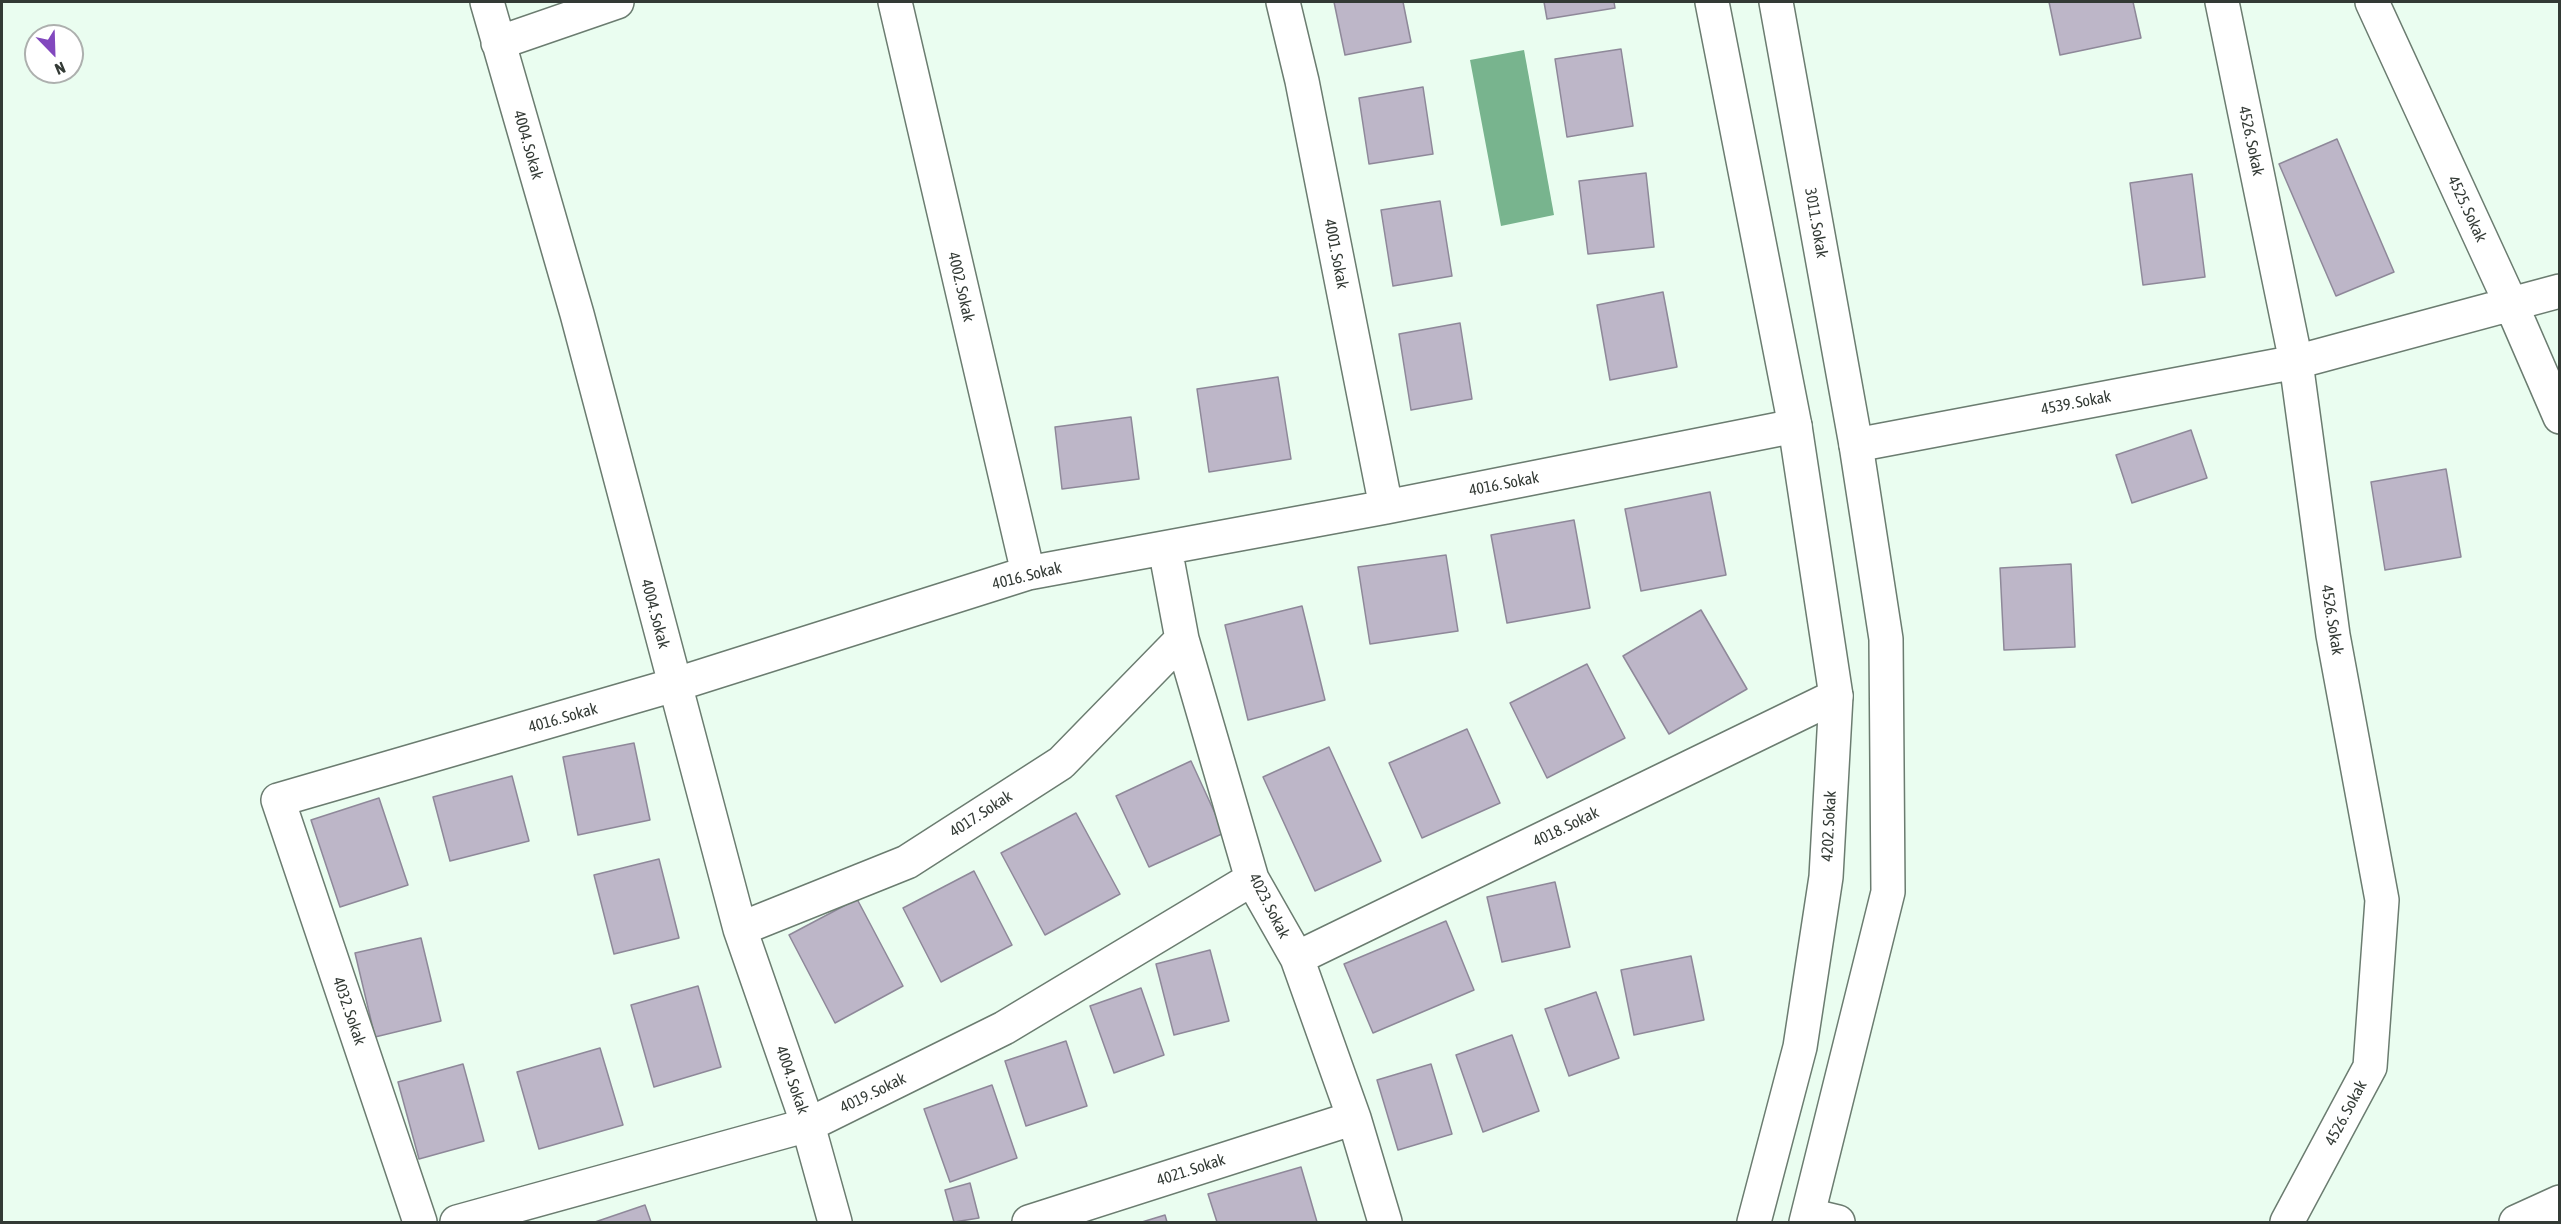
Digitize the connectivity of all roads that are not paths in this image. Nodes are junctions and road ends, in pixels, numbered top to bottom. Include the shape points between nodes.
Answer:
1 (488, 2) edge
2 (617, 2) edge
3 (895, 2) edge
4 (1282, 2) edge
5 (1712, 2) edge
6 (1776, 2) edge
7 (2222, 2) edge
8 (2372, 2) edge
9 (498, 43) junction
10 (2559, 291) edge
11 (2511, 304) junction
12 (2296, 362) junction
13 (2559, 417) edge
14 (1795, 426) junction
15 (1856, 445) junction
16 (1386, 507) junction
17 (1165, 548) junction
18 (1028, 573) junction
19 (1182, 639) junction
20 (674, 685) junction
21 (1836, 696) junction
22 (278, 800) joint
23 (1252, 879) junction
24 (740, 929) junction
25 (1297, 958) junction
26 (1353, 1118) junction
27 (808, 1125) junction
28 (2559, 1202) edge
29 (1817, 1220) edge
30 (420, 1222) edge
31 (457, 1222) edge
32 (835, 1222) edge
33 (1029, 1222) edge
34 (1385, 1222) edge
35 (1754, 1222) edge
36 (2287, 1222) edge
37 (2516, 1222) edge

1 - 9 street, 4004. Sokak
2 - 9 street
3 - 18 street, 4002. Sokak
4 - 16 street, 4001. Sokak via 1302,81
5 - 14 street
6 - 15 street, 3011. Sokak
7 - 12 street, 4526. Sokak
8 - 11 street, 4525. Sokak
9 - 20 street, 4004. Sokak via 577,314
10 - 11 street, 4539. Sokak
11 - 12 street, 4539. Sokak
11 - 13 street, 4525. Sokak
12 - 15 street, 4539. Sokak
12 - 36 street, 4526. Sokak via 2333,635 2382,900 2370,1067
14 - 16 street, 4016. Sokak
14 - 21 street, 4202. Sokak
15 - 29 street via 1886,639 1888,892
16 - 17 street, 4016. Sokak
17 - 18 street, 4016. Sokak
17 - 19 street, 4023. Sokak
18 - 20 street, 4016. Sokak
19 - 23 street, 4023. Sokak
19 - 24 street, 4017. Sokak via 1061,763 907,862
20 - 22 street, 4016. Sokak
20 - 24 street, 4004. Sokak
21 - 25 street, 4018. Sokak
21 - 35 street, 4202. Sokak via 1825,888 1800,1047
22 - 30 street, 4032. Sokak
23 - 25 street, 4023. Sokak
23 - 27 street, 4019. Sokak via 1004,1028
24 - 27 street, 4004. Sokak
25 - 26 street, 4023. Sokak
26 - 33 street, 4021. Sokak
26 - 34 street, 4023. Sokak
27 - 31 street, 4019. Sokak
27 - 32 street, 4004. Sokak
28 - 37 street

